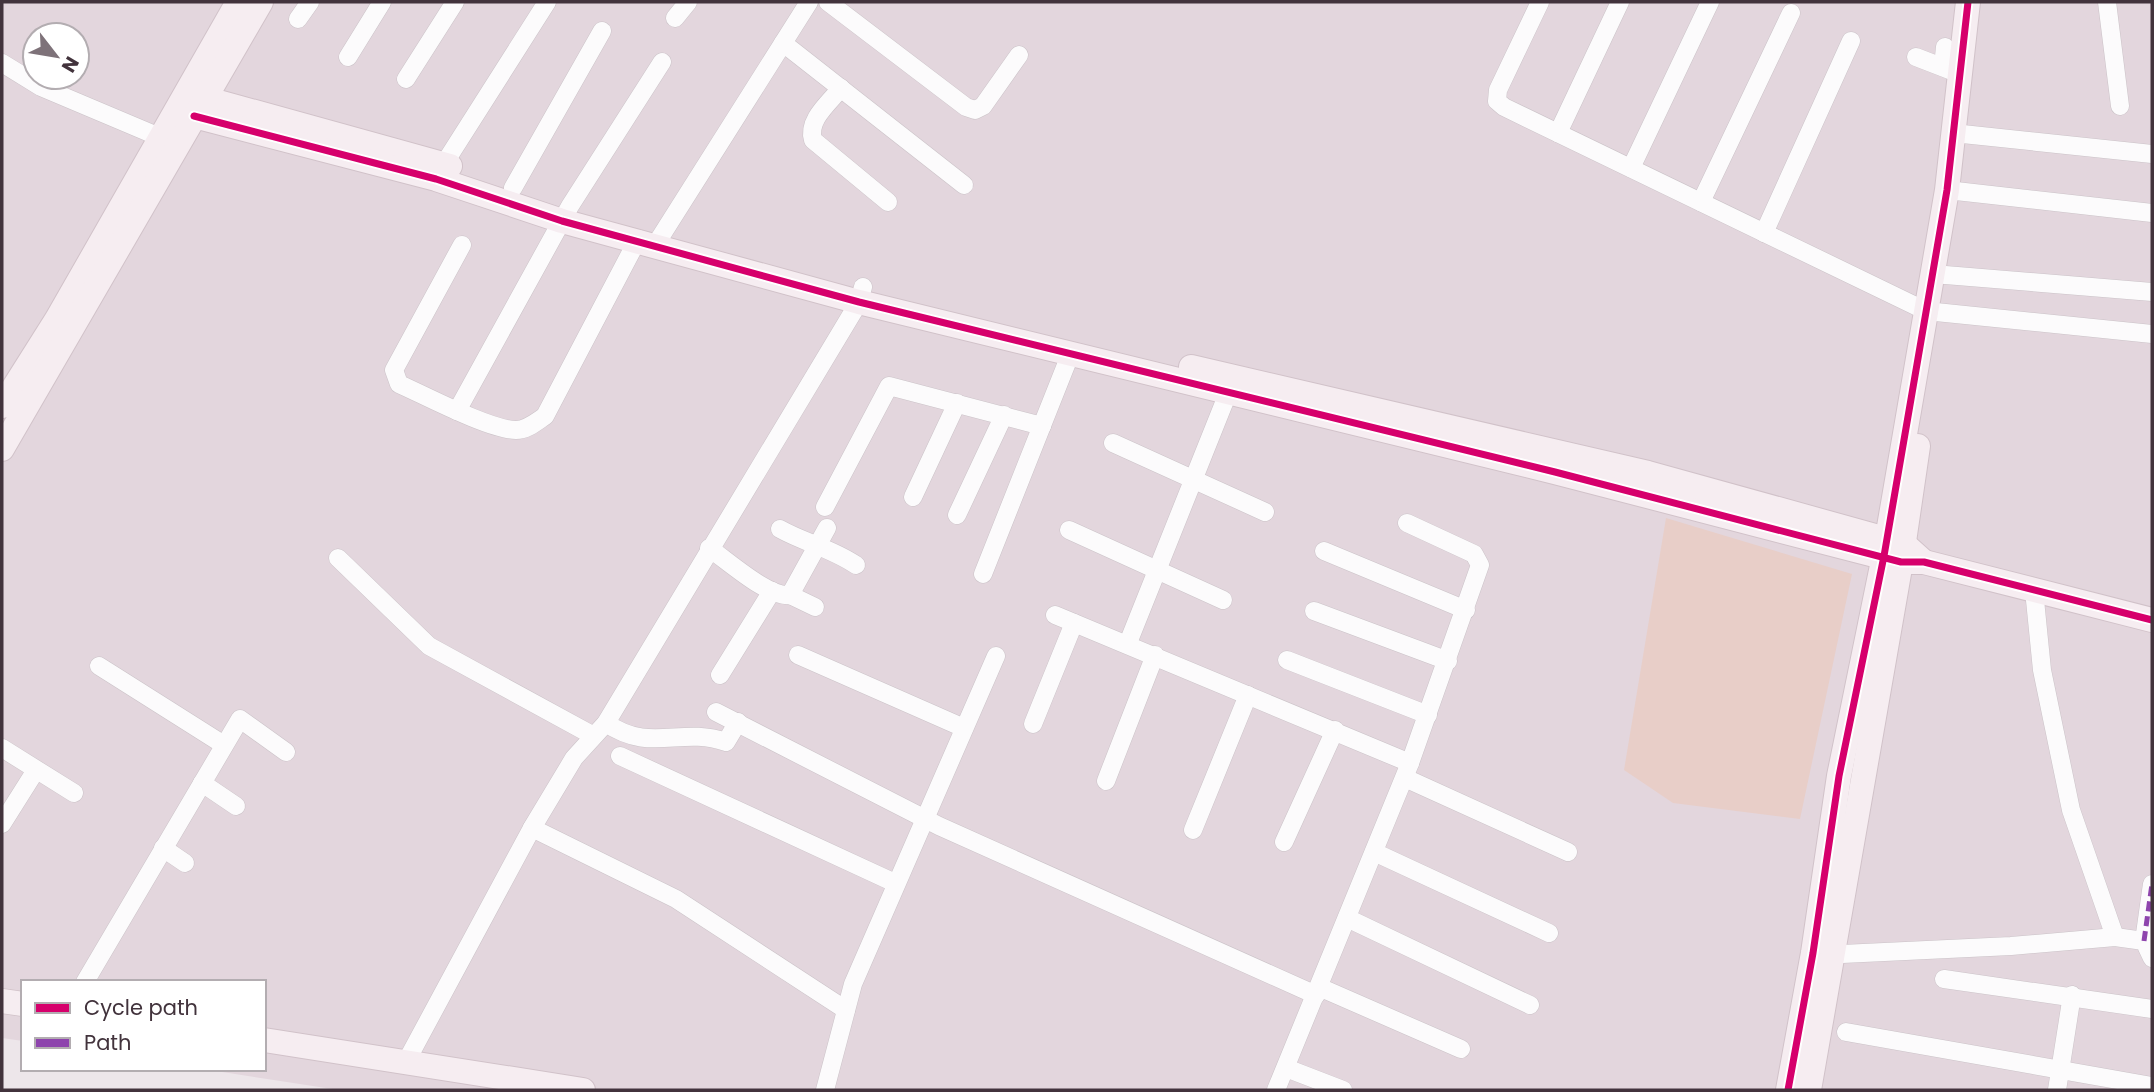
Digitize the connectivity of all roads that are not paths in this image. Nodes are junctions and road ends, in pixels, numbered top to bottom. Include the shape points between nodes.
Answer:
1 (238, 2) edge
2 (261, 2) edge
3 (310, 2) edge
4 (382, 2) edge
5 (455, 2) edge
6 (547, 2) edge
7 (688, 2) edge
8 (809, 2) edge
9 (828, 2) edge
10 (1540, 2) edge
11 (1620, 2) edge
12 (1710, 2) edge
13 (1968, 2) edge
14 (1979, 2) edge
15 (2107, 2) edge
16 (1791, 13) dead end
17 (675, 18) dead end
18 (298, 19) dead end
19 (602, 31) dead end
20 (1851, 41) dead end
21 (783, 43) junction
22 (1945, 47) dead end
23 (1019, 55) dead end
24 (348, 57) dead end
25 (1916, 57) dead end
26 (662, 62) dead end
27 (2, 63) edge
28 (1951, 71) junction
29 (406, 79) dead end
30 (841, 88) junction
31 (2120, 106) dead end
32 (199, 107) junction
33 (1558, 133) junction
34 (1959, 133) junction
35 (168, 140) junction
36 (2152, 154) edge
37 (444, 164) junction
38 (1631, 168) junction
39 (964, 185) dead end
40 (513, 188) junction
41 (1953, 191) junction
42 (887, 202) dead end
43 (1701, 202) junction
44 (566, 213) junction
45 (2152, 213) edge
46 (1764, 233) junction
47 (652, 239) junction
48 (462, 245) dead end
49 (1938, 275) junction
50 (2152, 292) edge
51 (861, 294) junction
52 (1933, 312) junction
53 (2152, 334) edge
54 (1070, 355) junction
55 (1228, 393) junction
56 (957, 403) junction
57 (2, 406) edge
58 (457, 411) junction
59 (1004, 415) junction
60 (1042, 426) junction
61 (1113, 443) dead end
62 (2, 449) edge
63 (1194, 482) junction
64 (913, 497) dead end
65 (825, 507) dead end
66 (1265, 512) dead end
67 (957, 515) dead end
68 (1407, 523) dead end
69 (780, 529) dead end
70 (1069, 530) dead end
71 (823, 536) junction
72 (709, 548) junction
73 (1324, 551) dead end
74 (1900, 553) junction
75 (338, 558) dead end
76 (856, 565) dead end
77 (1158, 570) junction
78 (984, 574) dead end
79 (2034, 590) junction
80 (772, 591) junction
81 (790, 595) junction
82 (1223, 600) dead end
83 (815, 607) dead end
84 (1466, 610) junction
85 (1314, 611) dead end
86 (1055, 615) dead end
87 (2152, 620) edge
88 (1074, 622) junction
89 (1128, 643) junction
90 (798, 655) dead end
91 (1155, 655) junction
92 (996, 656) dead end
93 (1287, 660) dead end
94 (1447, 661) junction
95 (99, 666) dead end
96 (720, 675) dead end
97 (1248, 695) junction
98 (716, 712) dead end
99 (1428, 715) junction
100 (738, 722) junction
101 (1033, 724) dead end
102 (964, 728) junction
103 (599, 729) junction
104 (1335, 730) junction
105 (640, 739) junction
106 (224, 745) junction
107 (2, 748) edge
108 (286, 752) dead end
109 (36, 770) junction
110 (1408, 770) junction
111 (1106, 781) dead end
112 (202, 783) junction
113 (74, 793) dead end
114 (236, 806) dead end
115 (924, 817) junction
116 (2, 822) edge
117 (532, 828) junction
118 (1193, 830) dead end
119 (1284, 842) dead end
120 (163, 848) junction
121 (1374, 852) junction
122 (1568, 852) dead end
123 (185, 863) dead end
124 (895, 883) junction
125 (2152, 884) edge
126 (1347, 918) junction
127 (1549, 933) dead end
128 (2115, 937) junction
129 (2144, 941) junction
130 (1821, 955) junction
131 (2152, 958) edge
132 (1944, 979) dead end
133 (86, 980) edge
134 (1317, 991) junction
135 (2072, 995) junction
136 (2, 1001) edge
137 (21, 1004) edge
138 (1531, 1005) dead end
139 (2152, 1009) edge
140 (846, 1010) junction
141 (1846, 1032) dead end
142 (266, 1040) edge
143 (1461, 1049) dead end
144 (406, 1062) junction
145 (1286, 1068) junction
146 (2060, 1070) junction
147 (2152, 1086) edge
148 (583, 1090) edge
149 (825, 1090) edge
150 (1276, 1090) edge
151 (1343, 1090) edge
152 (1788, 1090) edge
153 (1809, 1090) edge
154 (2057, 1090) edge

1 - 35 street
2 - 32 street
3 - 18 street
4 - 24 street
5 - 29 street
6 - 37 street
7 - 17 street
8 - 21 street
9 - 23 street via 975,110 983,106
10 - 33 street via 1497,101
11 - 33 street
12 - 38 street
13 - 28 street
14 - 34 street
15 - 31 street
16 - 43 street
19 - 40 street
20 - 46 street
21 - 30 street
21 - 47 street
22 - 28 street
25 - 28 street
26 - 44 street
27 - 35 street via 41,87
28 - 34 street
30 - 39 street
30 - 42 street via 814,121 810,130 813,140
32 - 35 street
32 - 37 street
32 - 44 street
33 - 38 street
34 - 36 street
34 - 41 street
35 - 57 street
35 - 62 street
37 - 40 street
38 - 43 street
40 - 44 street
41 - 45 street
41 - 49 street
43 - 46 street
44 - 47 street
44 - 58 street
46 - 52 street
47 - 51 street
47 - 58 street via 545,416 514,430
48 - 58 street via 394,370 399,383
49 - 50 street
49 - 52 street
51 - 54 street
51 - 72 street
51 - 74 street via 1648,473
52 - 53 street
52 - 74 street via 1907,464
54 - 55 street
54 - 60 street
55 - 63 street
55 - 74 street
56 - 59 street
56 - 64 street
56 - 65 street via 889,386
59 - 60 street
59 - 67 street
60 - 78 street
61 - 63 street
63 - 66 street
63 - 77 street
68 - 84 street via 1474,554 1480,565
69 - 71 street via 800,540
70 - 77 street
71 - 76 street
71 - 81 street
72 - 80 street
72 - 103 street
73 - 84 street
74 - 79 street
74 - 130 street via 1839,776
75 - 103 street via 429,646
77 - 82 street
77 - 89 street
79 - 87 street
79 - 128 street via 2042,670 2071,810
80 - 81 street
80 - 96 street
81 - 83 street
84 - 94 street
85 - 94 street
86 - 88 street
88 - 89 street
88 - 101 street
89 - 91 street
90 - 102 street
91 - 97 street
91 - 111 street
92 - 102 street
93 - 99 street
94 - 99 street
95 - 106 street
97 - 104 street
97 - 118 street
98 - 100 street
99 - 110 street
100 - 105 street via 726,742 707,736
100 - 115 street
102 - 115 street
103 - 105 street
103 - 117 street via 574,758
104 - 110 street
104 - 119 street
105 - 124 street via 628,759
106 - 108 street via 240,719
106 - 112 street
107 - 109 street
109 - 113 street
109 - 116 street
110 - 121 street
110 - 122 street
112 - 114 street
112 - 120 street
115 - 124 street
115 - 134 street
117 - 140 street via 676,899
117 - 144 street
120 - 123 street
120 - 133 street
121 - 126 street
121 - 127 street
124 - 140 street
125 - 129 street
126 - 134 street
126 - 138 street
128 - 129 street
128 - 130 street
129 - 131 street
130 - 152 street
130 - 153 street
132 - 135 street
134 - 143 street
134 - 145 street
135 - 139 street
135 - 146 street
136 - 137 street
140 - 149 street
141 - 146 street
142 - 144 street
144 - 148 street
145 - 150 street
145 - 151 street
146 - 147 street
146 - 154 street

